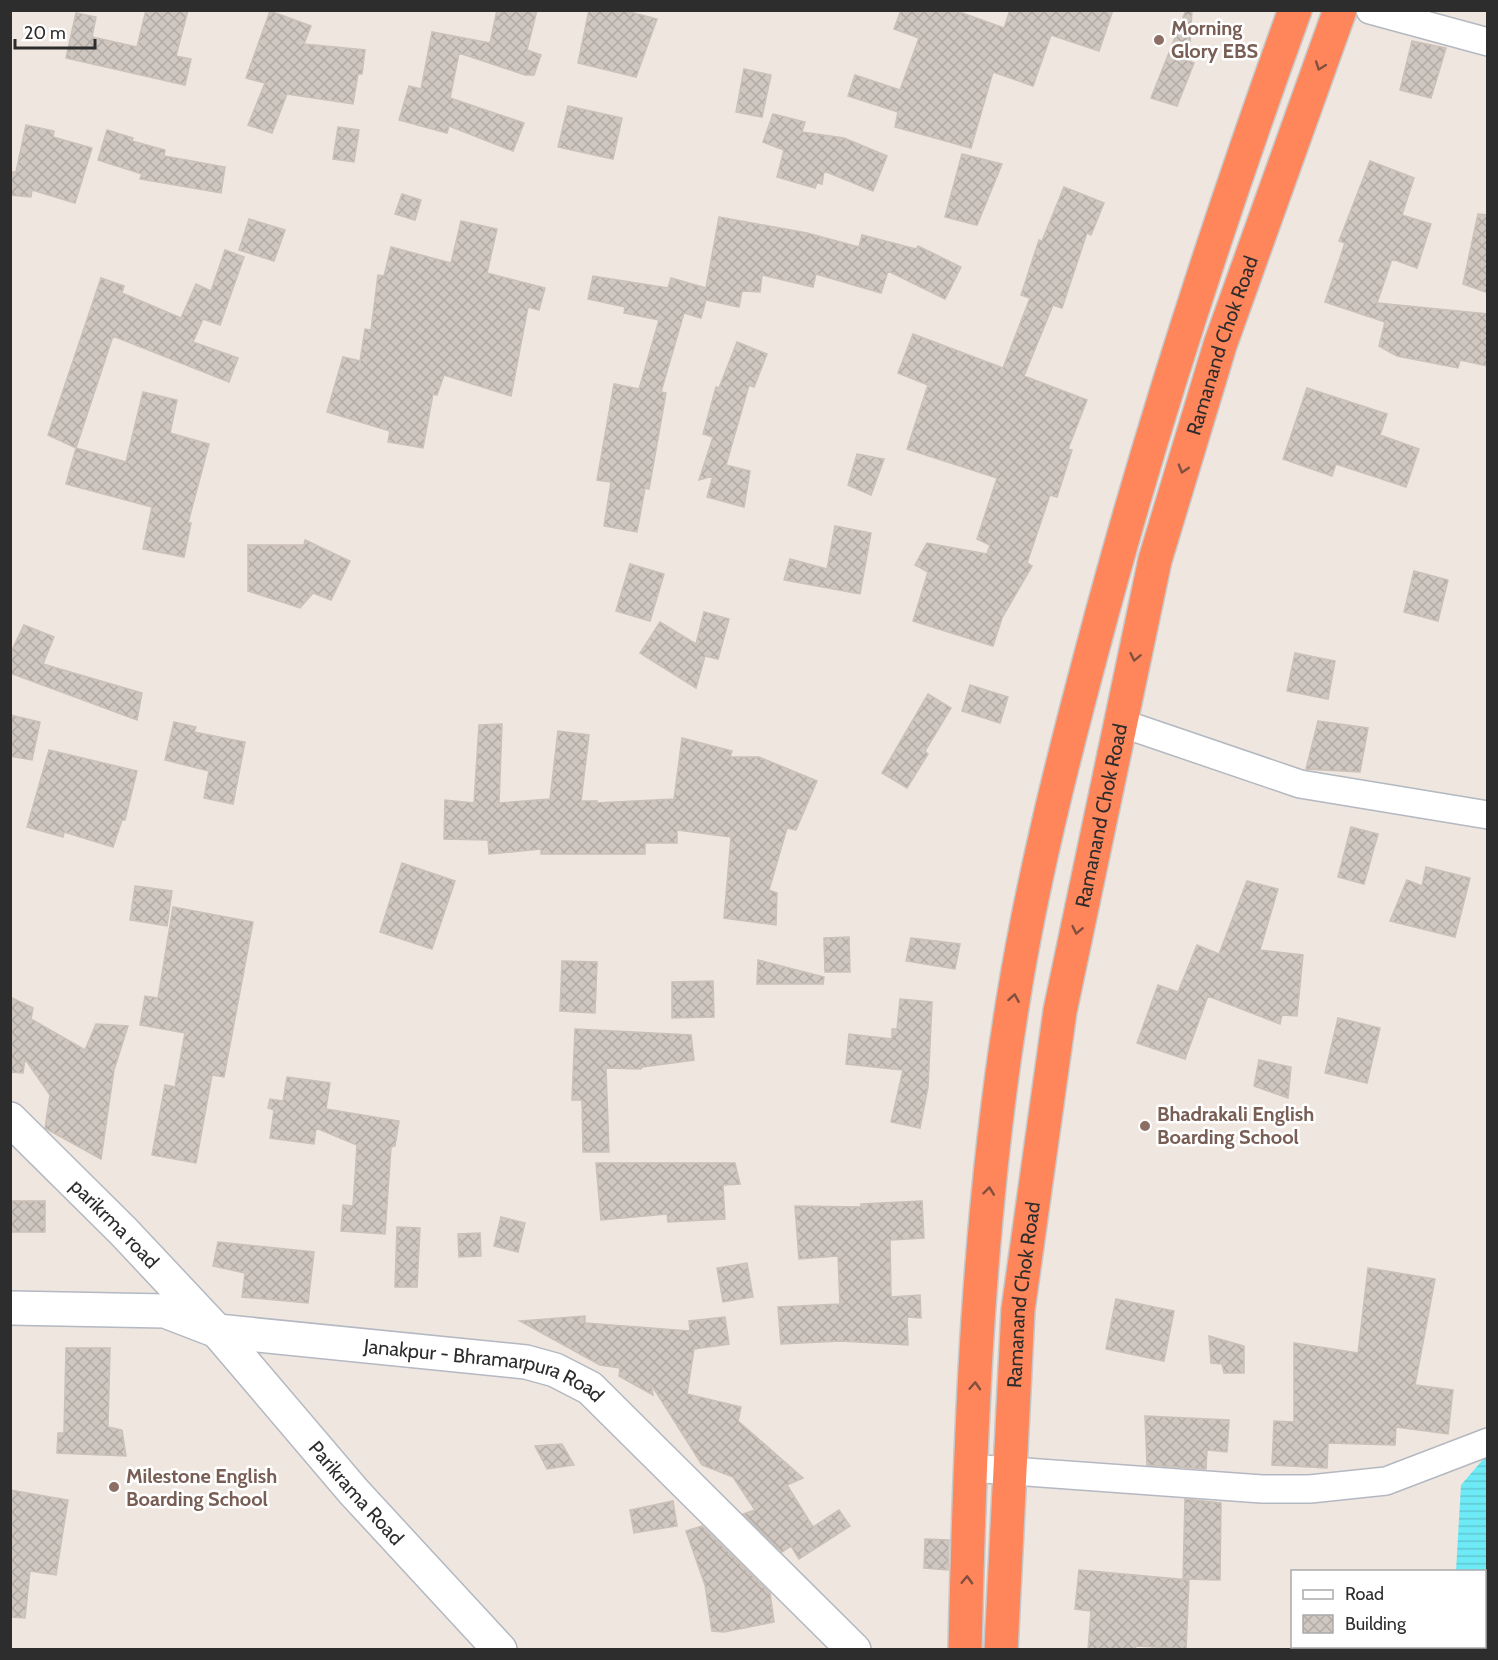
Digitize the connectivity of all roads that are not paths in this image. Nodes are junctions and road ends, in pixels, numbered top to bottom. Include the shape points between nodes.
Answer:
1 (1295, 10) edge
2 (1340, 10) edge
3 (1370, 10) edge
4 (1488, 42) edge
5 (1121, 723) junction
6 (1488, 814) edge
7 (10, 1119) edge
8 (10, 1308) edge
9 (217, 1331) junction
10 (1488, 1442) edge
11 (970, 1468) junction
12 (1009, 1471) junction
13 (491, 1647) edge
14 (854, 1650) edge
15 (965, 1650) edge
16 (1001, 1650) edge

11 -> 1 highway, Ramanand Chok Road via 981,1256 1013,1002 1038,872 1135,488 1237,170
2 -> 5 highway, Ramanand Chok Road via 1220,345 1155,560
3 - 4 street
5 - 6 street via 1300,784
5 -> 12 highway, Ramanand Chok Road via 1060,1011 1018,1310
7 - 9 street, parikrma road
8 - 9 street, Janakpur - Bhramarpura Road via 165,1311
9 - 13 street, Parikrama Road
9 - 14 street, Janakpur - Bhramarpura Road via 526,1362 555,1370 590,1388
10 - 12 street via 1386,1481 1310,1489
11 - 12 street
15 -> 11 highway, Ramanand Chok Road
12 - 16 highway, Ramanand Chok Road

